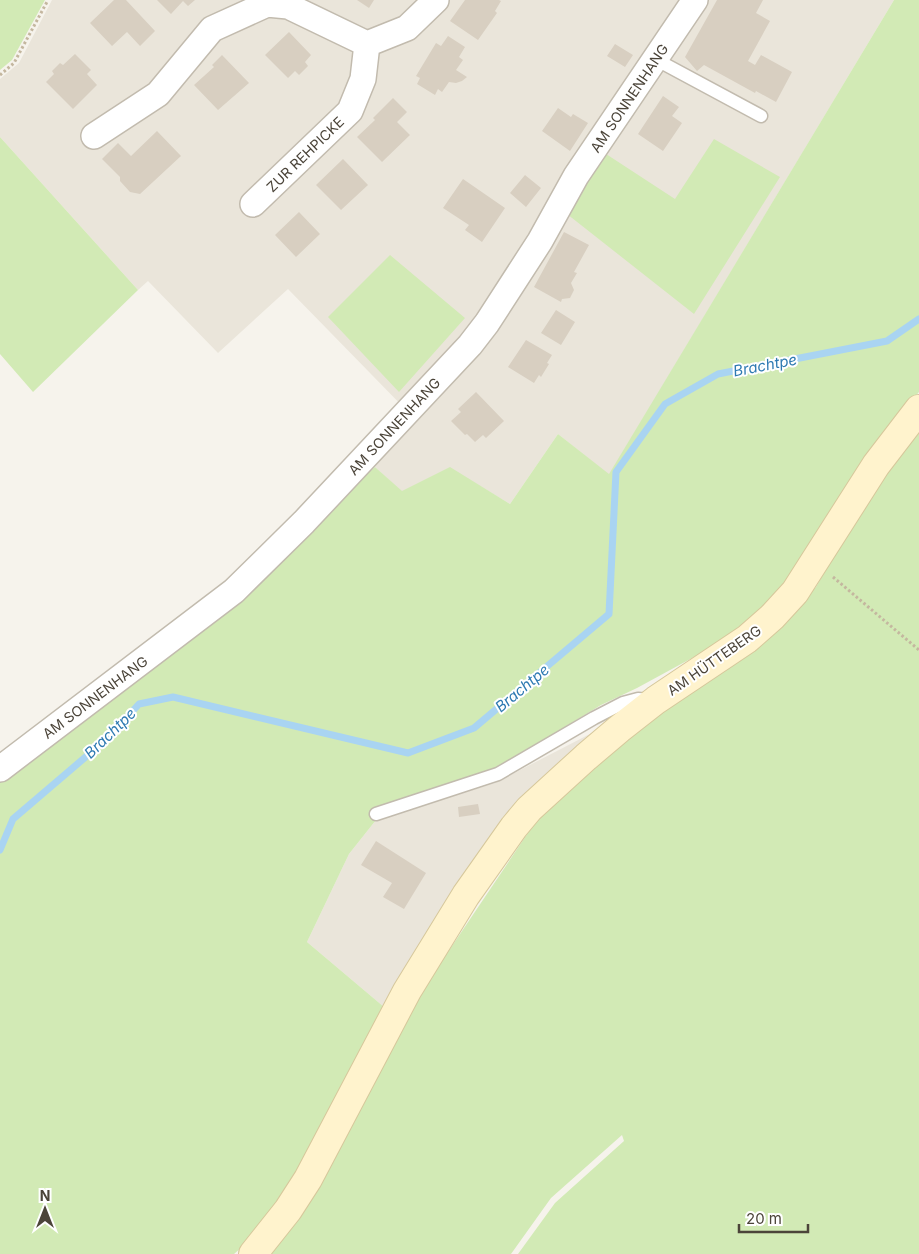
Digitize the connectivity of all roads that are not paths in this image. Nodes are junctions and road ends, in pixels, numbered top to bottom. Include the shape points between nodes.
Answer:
1 (436, 0) edge
2 (695, 0) edge
3 (267, 2) edge
4 (367, 44) junction
5 (655, 59) junction
6 (761, 116) dead end
7 (94, 136) dead end
8 (253, 204) dead end
9 (919, 409) edge
10 (656, 700) junction
11 (0, 769) edge
12 (376, 814) dead end
13 (253, 1254) edge

1 - 4 street via 407,28
2 - 5 street, AM SONNENHANG
3 - 4 street via 288,6
3 - 7 street via 212,30 158,94
4 - 8 street, ZUR REHPICKE via 363,79 350,111
5 - 6 lane
5 - 11 street, AM SONNENHANG via 576,176 540,241 470,345 304,522 234,591
9 - 10 main road, AM HÜTTEBERG via 876,465 795,592 747,639
10 - 12 lane via 638,699 623,704 498,774
10 - 13 main road, AM HÜTTEBERG via 586,757 514,827 466,895 407,991 308,1178 288,1210

